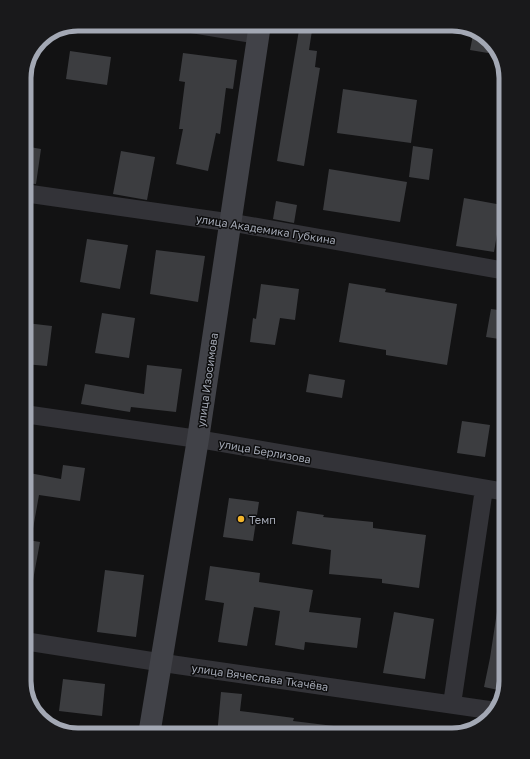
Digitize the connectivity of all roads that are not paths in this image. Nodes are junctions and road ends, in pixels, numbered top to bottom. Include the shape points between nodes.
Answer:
1 (259, 31) edge
2 (31, 194) edge
3 (230, 223) junction
4 (499, 270) edge
5 (31, 415) edge
6 (198, 439) junction
7 (484, 489) junction
8 (499, 491) edge
9 (31, 642) edge
10 (160, 663) junction
11 (452, 704) junction
12 (489, 710) edge
13 (150, 728) edge

1 - 3 street, улица Изосимова
2 - 3 street, улица Академика Губкина
3 - 4 street, улица Академика Губкина
3 - 6 street, улица Изосимова
5 - 6 street, улица Берлизова
6 - 7 street, улица Берлизова
6 - 10 street, улица Изосимова
7 - 8 street, улица Берлизова
7 - 11 street
9 - 10 street, улица Вячеслава Ткачёва
10 - 11 street, улица Вячеслава Ткачёва
10 - 13 street, улица Изосимова
11 - 12 street, улица Вячеслава Ткачёва

